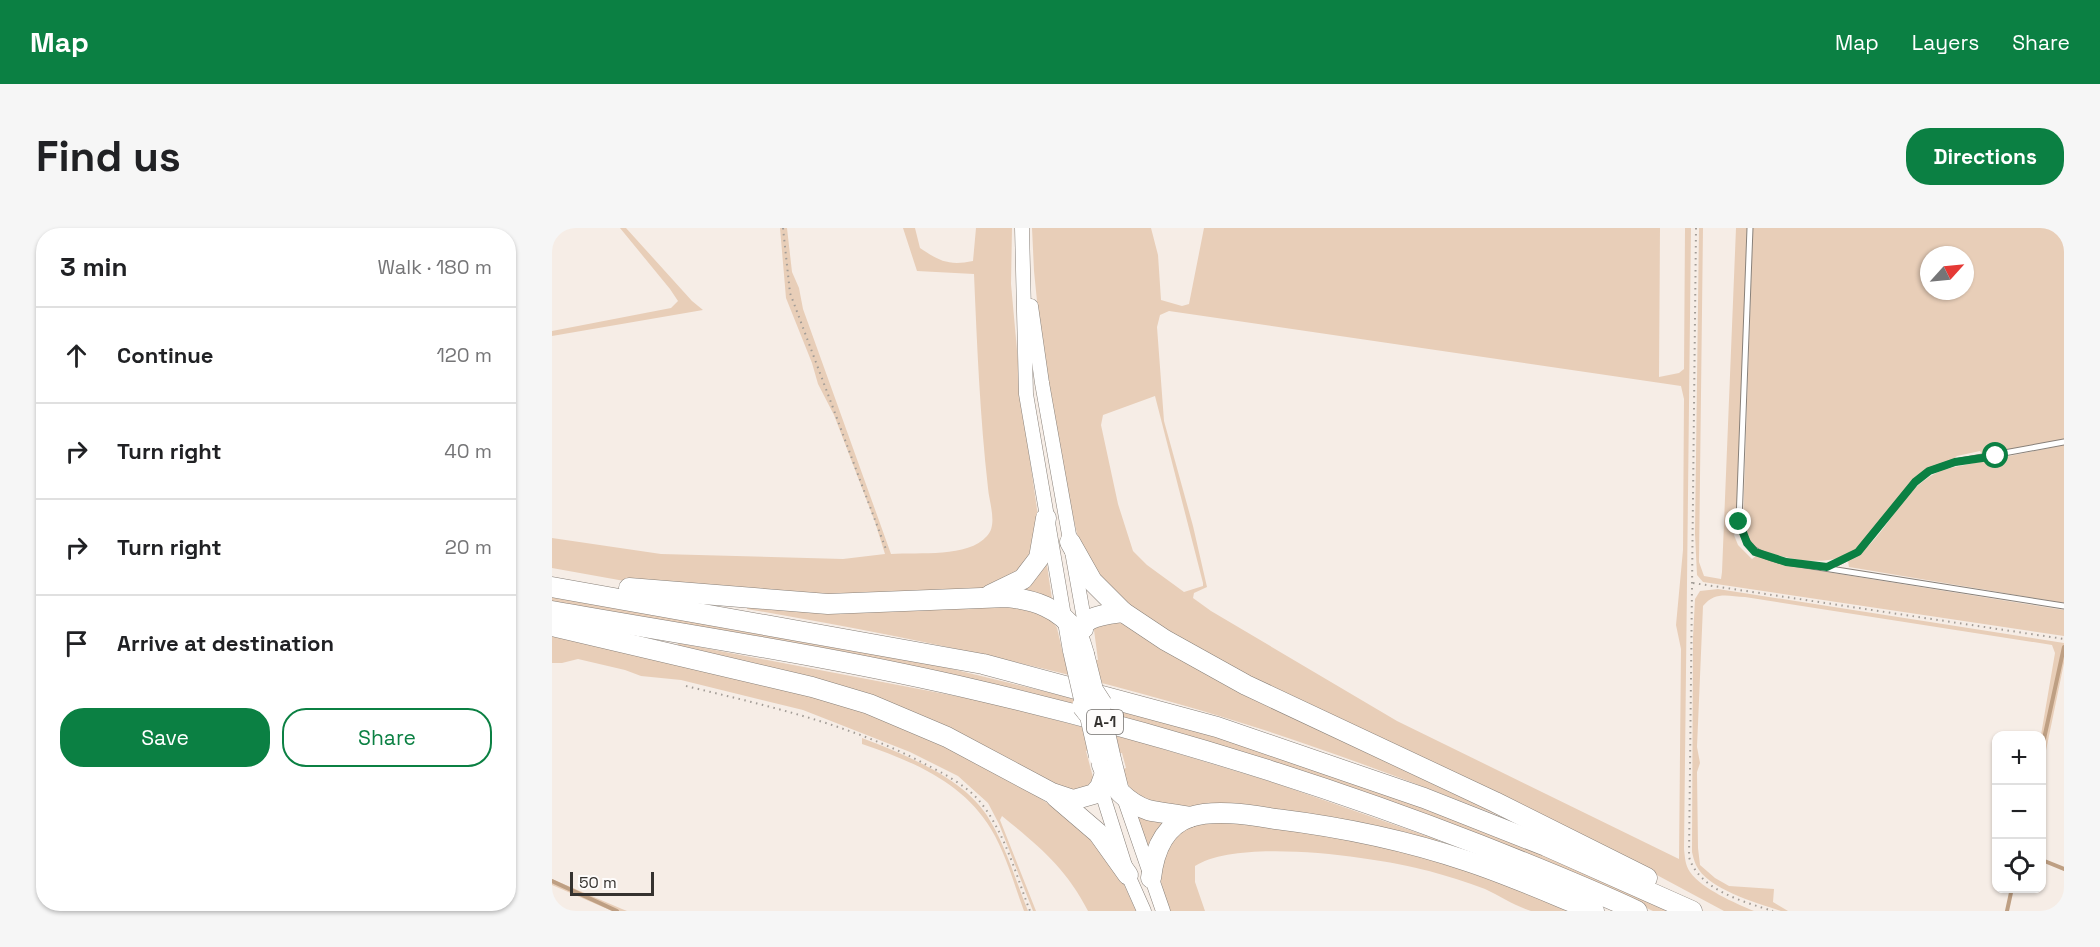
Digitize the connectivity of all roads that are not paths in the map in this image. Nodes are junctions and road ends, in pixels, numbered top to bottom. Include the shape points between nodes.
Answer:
1 (1750, 228) edge
2 (1021, 233) edge
3 (2064, 442) edge
4 (1046, 518) junction
5 (1070, 542) junction
6 (1827, 567) junction
7 (552, 581) edge
8 (552, 587) edge
9 (982, 598) junction
10 (2064, 606) edge
11 (552, 611) edge
12 (1123, 612) junction
13 (552, 626) edge
14 (1078, 641) junction
15 (1103, 765) junction
16 (1052, 793) junction
17 (1123, 795) junction
18 (1190, 818) junction
19 (1128, 875) junction
20 (1151, 878) junction
21 (1144, 911) edge
22 (1163, 911) edge
23 (1594, 911) edge
24 (1637, 911) edge
25 (1692, 911) edge
26 (1700, 911) edge

1 - 6 lane via 1739,522 1755,552 1786,562
2 - 4 street via 1026,394
2 - 5 street
3 - 6 lane via 1955,462 1929,471 1915,482 1858,552
4 - 9 highway via 1039,558 1023,579
4 - 14 street
5 - 12 highway via 1092,581
5 - 14 street
6 - 10 lane
7 - 9 highway via 828,604
8 - 25 highway, A-1 via 983,664 1217,727 1424,798 1546,846
9 - 14 highway via 1029,599 1048,607
11 - 24 highway, A-1 via 975,689 1174,741 1406,816
12 - 14 highway via 1098,615
12 - 26 highway via 1246,685 1610,858
13 - 16 highway via 812,687 868,704 947,737
14 - 15 highway, bridge via 1082,704 1090,716
14 - 15 highway, bridge via 1093,690 1103,708
15 - 16 highway via 1094,794 1073,800
15 - 17 highway
15 - 19 street
16 - 19 highway via 1098,833
17 - 18 highway via 1148,810
17 - 20 street
18 - 20 highway via 1171,828 1161,841 1153,858
18 - 23 highway via 1243,815 1371,834 1469,861
19 - 21 street
20 - 22 street

